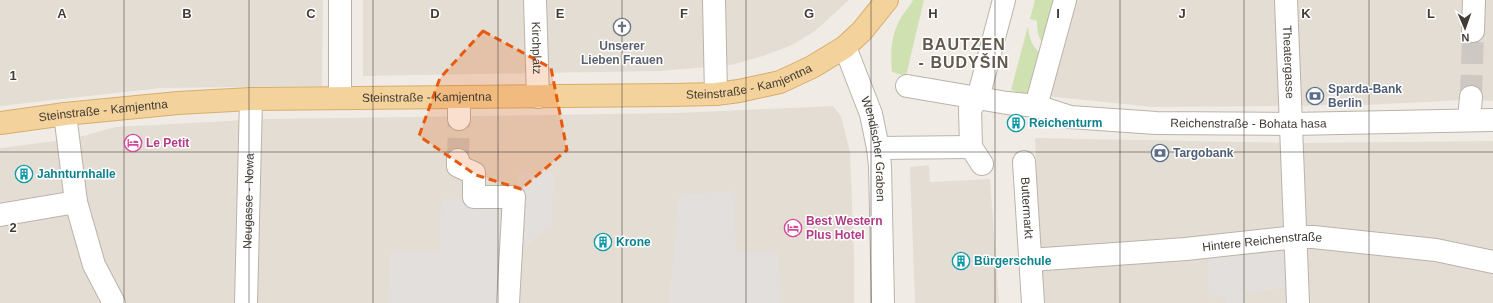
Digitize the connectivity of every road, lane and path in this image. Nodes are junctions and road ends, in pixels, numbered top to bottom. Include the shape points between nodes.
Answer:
1 (340, 0) edge
2 (535, 0) edge
3 (714, 0) edge
4 (887, 0) edge
5 (1004, 0) edge
6 (1065, 0) edge
7 (1286, 0) edge
8 (1474, 0) edge
9 (1473, 30) tunnel mouth
10 (845, 47) junction
11 (907, 86) dead end
12 (716, 94) junction
13 (459, 97) junction
14 (538, 97) junction
15 (1471, 97) tunnel mouth
16 (340, 98) junction
17 (978, 98) junction
18 (251, 99) junction
19 (1036, 106) junction
20 (65, 114) junction
21 (459, 119) tunnel mouth
22 (1469, 120) junction
23 (1493, 120) edge
24 (0, 123) edge
25 (1291, 124) junction
26 (878, 148) junction
27 (458, 160) dead end
28 (1024, 162) dead end
29 (76, 202) junction
30 (0, 216) edge
31 (1296, 237) junction
32 (1030, 260) junction
33 (1493, 262) edge
34 (114, 303) edge
35 (246, 303) edge
36 (508, 303) edge
37 (884, 303) edge
38 (1033, 303) edge
39 (1298, 303) edge

1 - 16 street
2 - 14 street, Kirchplatz
3 - 12 street
4 - 10 main road, Steinstraße - Kamjentna via 867,26
5 - 17 street
6 - 19 street
7 - 25 street, Theatergasse
8 - 9 street
10 - 12 main road, Steinstraße - Kamjentna via 780,82
10 - 26 street, Wendischer Graben via 871,114
11 - 17 street, Reichenstraße - Bohata hasa
12 - 14 main road, Steinstraße - Kamjentna
13 - 14 main road, Steinstraße - Kamjentna
13 - 16 main road, Steinstraße - Kamjentna
13 - 21 street
15 - 22 street
16 - 18 main road, Steinstraße - Kamjentna
17 - 19 street, Reichenstraße - Bohata hasa
17 - 26 street via 970,109 977,155
18 - 20 main road, Steinstraße - Kamjentna
18 - 35 street, Neugasse - Nowa
19 - 25 street, Reichenstraße - Bohata hasa via 1078,118 1156,123
20 - 24 main road, Steinstraße - Kamjentna
20 - 29 street
22 - 23 street, Reichenstraße - Bohata hasa
22 - 25 street, Reichenstraße - Bohata hasa
25 - 31 street, Theatergasse
26 - 37 street, Wendischer Graben
27 - 36 street via 458,166 474,172 474,197 514,198
28 - 32 street, Buttermarkt
29 - 30 street
29 - 34 street via 94,265
31 - 32 street, Hintere Reichenstraße via 1186,249
31 - 33 street, Hintere Reichenstraße via 1436,250
31 - 39 street, Theatergasse
32 - 38 street, Buttermarkt

